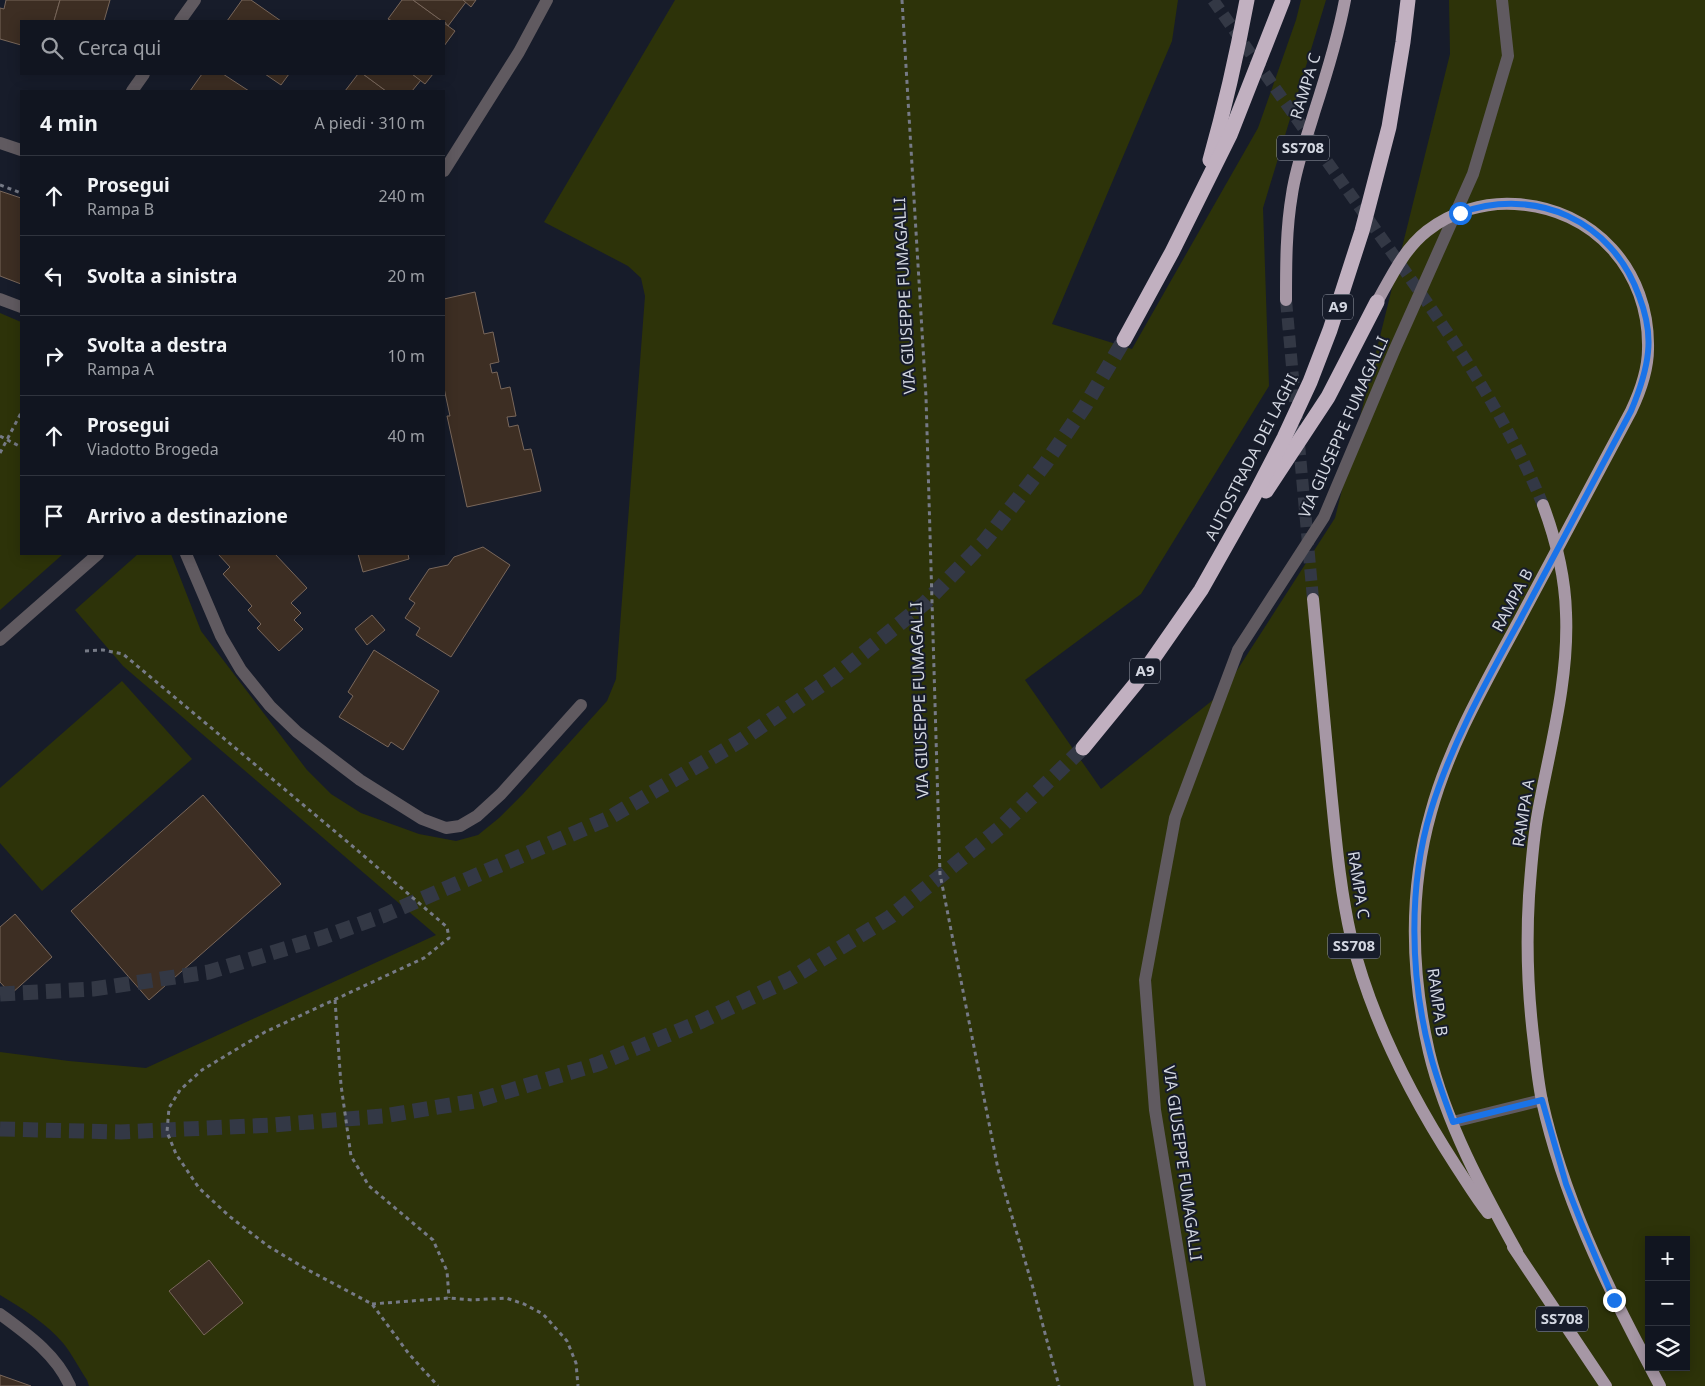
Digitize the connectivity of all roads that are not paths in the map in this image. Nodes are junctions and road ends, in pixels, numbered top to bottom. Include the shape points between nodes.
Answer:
1 (195, 0) edge
2 (547, 0) edge
3 (1247, 0) edge
4 (1283, 0) edge
5 (1345, 0) edge
6 (1408, 0) edge
7 (1502, 0) edge
8 (181, 20) edge
9 (143, 75) edge
10 (133, 90) edge
11 (0, 143) edge
12 (20, 150) edge
13 (445, 168) edge
14 (1202, 190) junction
15 (0, 299) edge
16 (1286, 300) tunnel mouth
17 (1376, 302) joint
18 (20, 307) edge
19 (1124, 340) tunnel mouth
20 (1543, 504) tunnel mouth
21 (97, 555) edge
22 (186, 555) edge
23 (1201, 590) junction
24 (1313, 599) tunnel mouth
25 (0, 640) edge
26 (581, 705) dead end
27 (1083, 748) tunnel mouth
28 (1542, 1100) junction
29 (1453, 1122) junction
30 (1517, 1252) junction
31 (0, 1314) edge
32 (1645, 1358) edge
33 (1652, 1371) edge
34 (70, 1386) edge
35 (1200, 1386) edge
36 (1606, 1386) edge
37 (1660, 1386) edge

1 - 8 street
2 - 13 street via 519,52
3 - 14 highway via 1224,110
4 - 14 highway via 1230,135
5 - 16 main road, RAMPA C / SS708 via 1292,194
6 - 23 highway, AUTOSTRADA DEI LAGHI / A9 via 1388,127 1362,231 1330,330 1284,438
7 - 35 street, VIA GIUSEPPE FUMAGALLI via 1508,56 1473,174 1324,517 1238,650 1175,818 1145,980 1155,1110
9 - 10 street
11 - 12 street
14 - 19 highway
15 - 18 street
17 - 23 highway via 1328,397
17 - 29 main road, RAMPA B / SS708 via 1405,254 1440,223 1476,207 1516,204 1542,206 1556,211 1597,234 1630,274 1646,319 1646,368 1631,411 1485,685 1441,780 1427,827 1417,883 1415,956 1429,1052
20 - 28 main road, RAMPA A via 1555,538 1565,590 1566,615 1558,715 1538,815 1529,897 1528,976
21 - 25 street
22 - 26 street via 221,636 241,670 270,706 360,780 422,819 446,828 460,826 477,816
23 - 27 highway, AUTOSTRADA DEI LAGHI / A9 via 1137,682
24 - 30 main road, RAMPA C / SS708 via 1340,874 1349,928 1361,971 1388,1045 1410,1090 1436,1136
28 - 29 street
28 - 32 main road, RAMPA A via 1566,1184 1589,1242 1614,1300
29 - 30 main road, RAMPA B / SS708 via 1474,1174
30 - 36 main road, SS708
31 - 34 street via 46,1351
33 - 37 main road, RAMPA A

